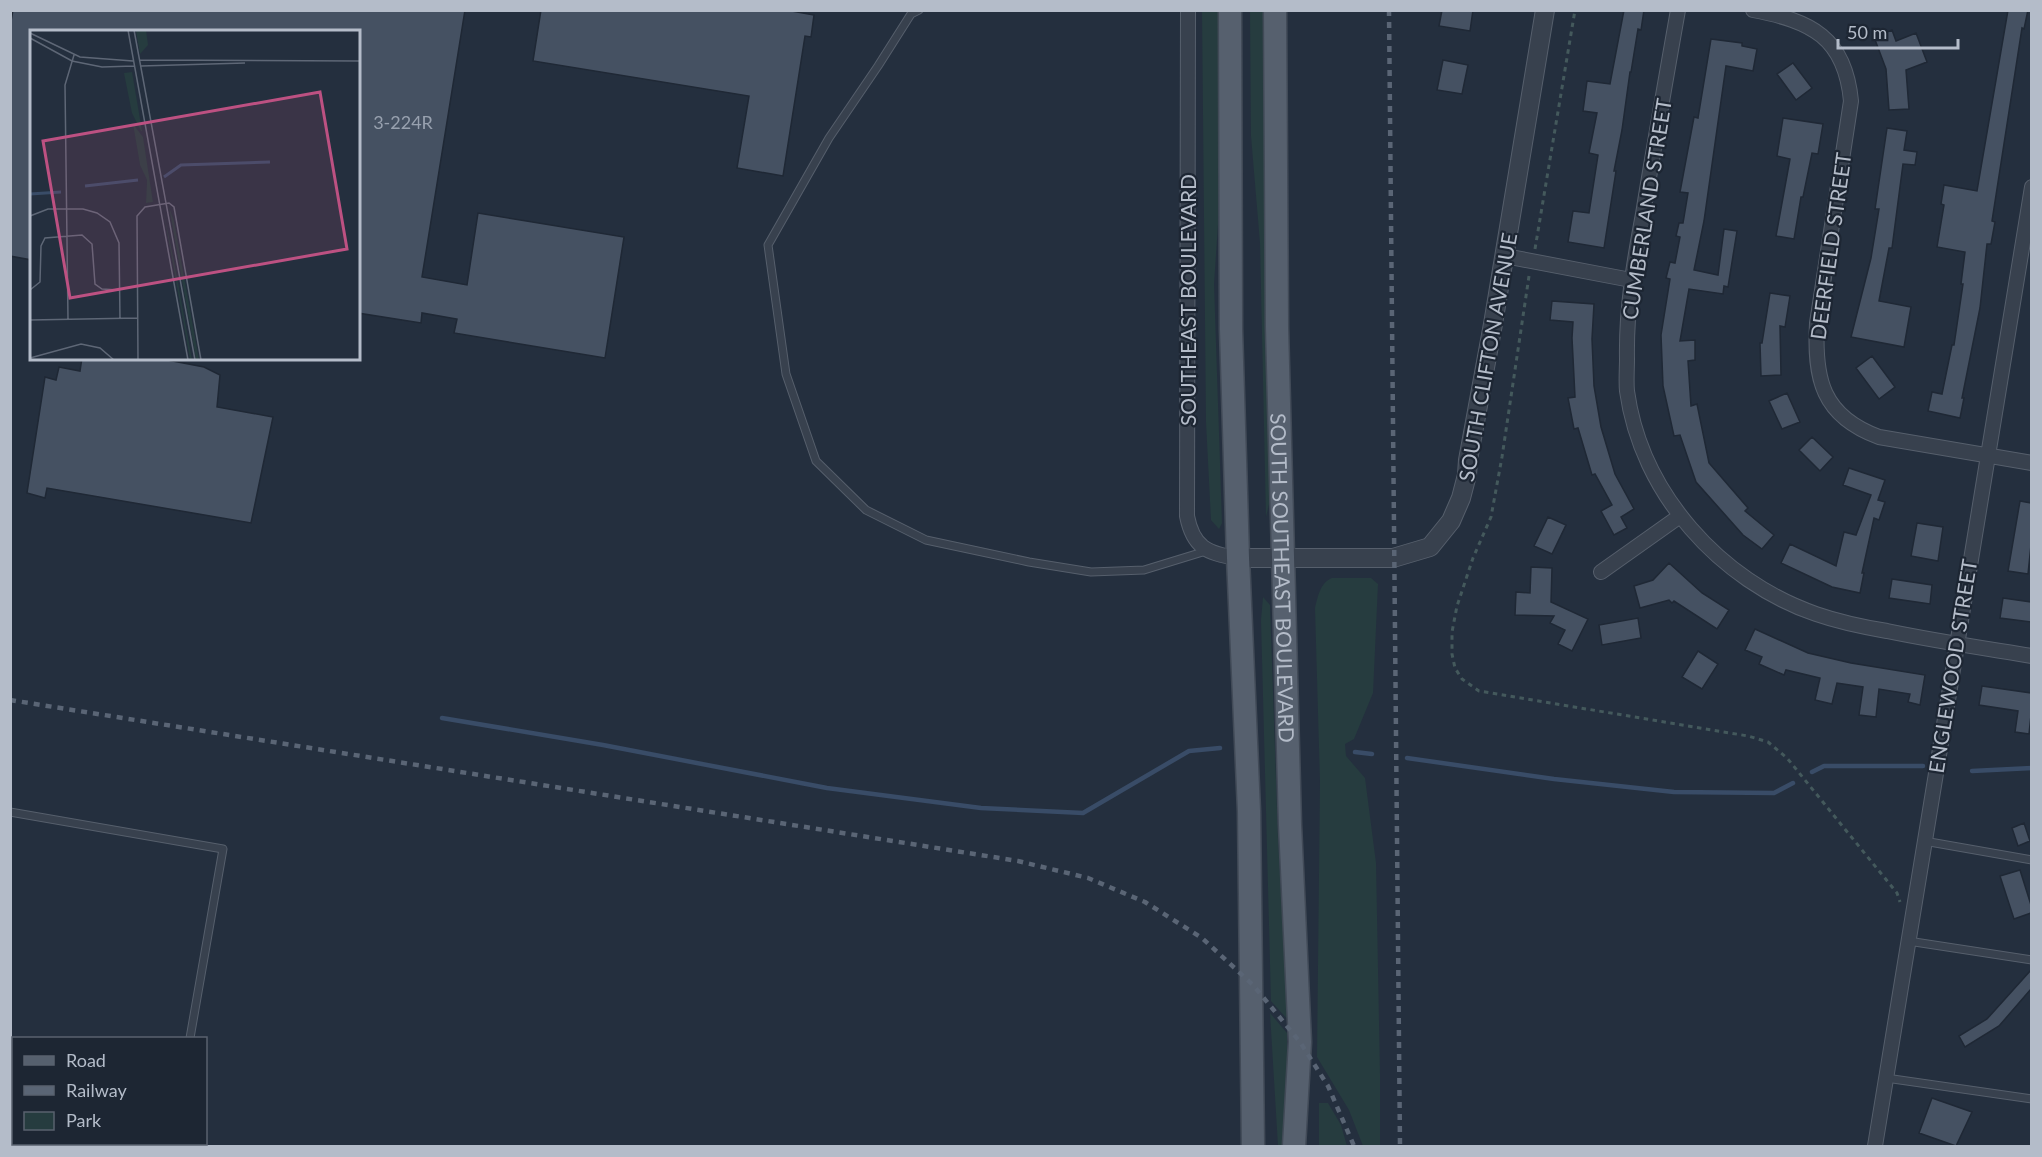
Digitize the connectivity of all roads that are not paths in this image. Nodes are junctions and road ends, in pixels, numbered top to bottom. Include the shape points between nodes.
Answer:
1 (919, 10) edge
2 (1188, 10) edge
3 (1230, 10) edge
4 (1275, 10) edge
5 (1545, 10) edge
6 (1678, 10) edge
7 (1753, 10) edge
8 (2031, 187) edge
9 (1505, 256) junction
10 (1631, 280) junction
11 (1987, 456) junction
12 (2031, 463) edge
13 (1680, 516) junction
14 (1206, 551) junction
15 (1238, 558) junction
16 (1282, 559) junction
17 (1601, 572) dead end
18 (1956, 644) junction
19 (2031, 656) edge
20 (10, 812) edge
21 (1924, 842) junction
22 (2031, 860) edge
23 (1908, 941) junction
24 (2031, 960) edge
25 (190, 1037) edge
26 (1886, 1078) junction
27 (2031, 1099) edge
28 (1253, 1146) edge
29 (1294, 1146) edge
30 (1875, 1146) edge

1 - 14 lane via 910,15 829,138 768,245 786,374 816,461 866,510 926,540 1091,572 1144,570
2 - 14 street, SOUTHEAST BOULEVARD via 1187,516 1190,531
3 - 15 main road, SOUTH SOUTHEAST BOULEVARD via 1231,329
4 - 16 main road, SOUTH SOUTHEAST BOULEVARD
5 - 9 street, SOUTH CLIFTON AVENUE
6 - 10 street, CUMBERLAND STREET
7 - 11 street, DEERFIELD STREET via 1807,25 1819,33 1839,56 1849,85 1851,101 1816,338 1818,372 1831,404 1860,430 1879,437
8 - 11 street, ENGLEWOOD STREET
9 - 10 street
9 - 16 street, SOUTH CLIFTON AVENUE via 1464,487 1442,535 1430,548 1393,558
10 - 13 street, CUMBERLAND STREET via 1626,332 1627,390 1649,463
11 - 12 street, DEERFIELD STREET
11 - 18 street, ENGLEWOOD STREET
13 - 17 street
13 - 18 street, CUMBERLAND STREET via 1715,554 1790,604 1840,622
14 - 15 street
15 - 16 street, SOUTH CLIFTON AVENUE
15 - 28 main road, SOUTH SOUTHEAST BOULEVARD via 1249,811
16 - 29 main road, SOUTH SOUTHEAST BOULEVARD via 1300,1042
18 - 19 street, CUMBERLAND STREET
18 - 21 street, ENGLEWOOD STREET
20 - 25 lane via 223,849
21 - 22 lane
21 - 23 street, ENGLEWOOD STREET
23 - 24 lane
23 - 26 street, ENGLEWOOD STREET
26 - 27 lane
26 - 30 street, ENGLEWOOD STREET

